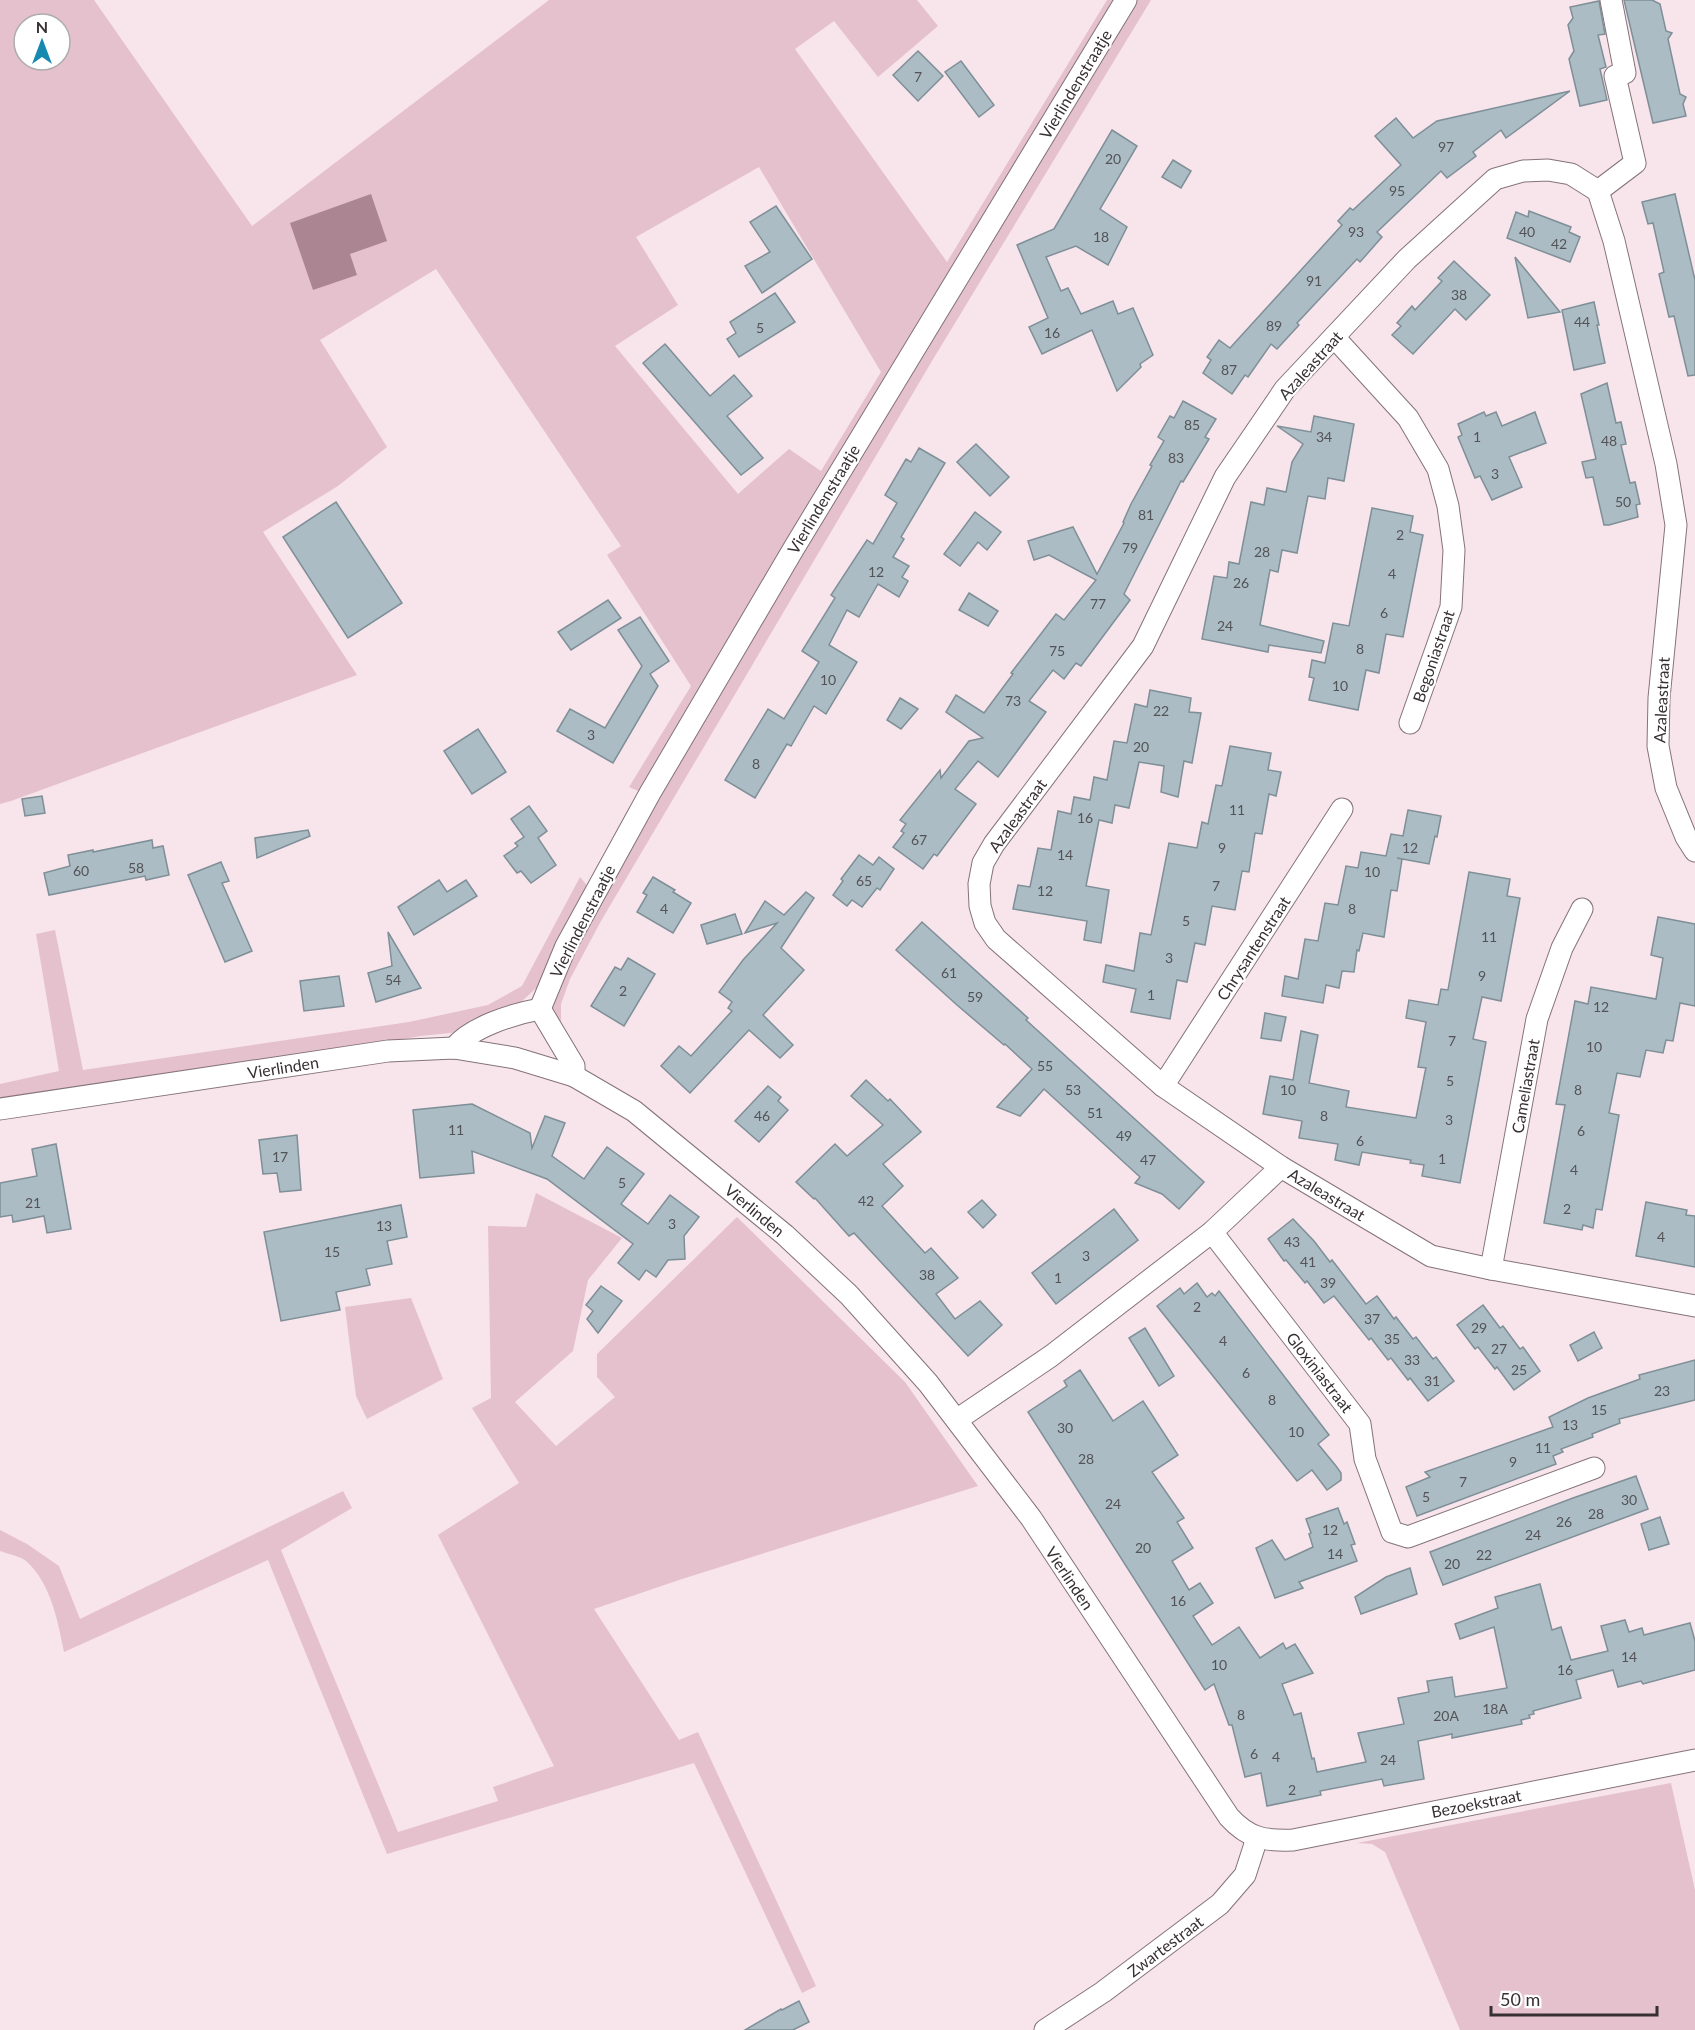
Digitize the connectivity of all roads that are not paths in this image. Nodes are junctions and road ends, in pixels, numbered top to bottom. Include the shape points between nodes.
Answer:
1 (1126, 0) edge
2 (1611, 0) edge
3 (1598, 191) junction
4 (1334, 338) junction
5 (1410, 723) dead end
6 (1342, 809) dead end
7 (1695, 851) edge
8 (1582, 909) dead end
9 (540, 1009) junction
10 (454, 1048) junction
11 (574, 1076) junction
12 (1163, 1086) junction
13 (0, 1109) edge
14 (1281, 1167) junction
15 (1212, 1232) junction
16 (1491, 1269) junction
17 (1695, 1306) edge
18 (958, 1419) junction
19 (1594, 1468) dead end
20 (1695, 1760) edge
21 (1257, 1838) junction
22 (1045, 2030) edge

1 - 9 street, Vierlindenstraatje via 656,783 566,946
2 - 3 street via 1625,73 1615,76 1635,163
3 - 4 street, Azaleastraat via 1571,174 1548,170 1523,171 1496,179 1407,259
3 - 7 street, Azaleastraat via 1617,252 1666,464 1676,525 1658,746 1666,788
4 - 5 street, Begoniastraat via 1408,418 1438,469 1448,506 1454,550 1451,607
4 - 12 street, Azaleastraat via 1285,389 1225,477 1143,646 983,863 980,906 996,939
6 - 12 street, Chrysantenstraat
8 - 16 street, Cameliastraat via 1562,948 1537,1019
9 - 10 street via 515,1014 462,1039
9 - 11 street via 574,1066
10 - 11 street, Vierlinden via 515,1058
10 - 13 street, Vierlinden via 388,1051
11 - 18 street, Vierlinden via 634,1112 785,1234 849,1295
12 - 14 street, Azaleastraat
14 - 15 street
14 - 16 street, Azaleastraat via 1431,1256
15 - 18 street via 1051,1356
15 - 19 street, Gloxiniastraat via 1360,1424 1365,1459 1392,1532 1408,1537
16 - 17 street, Azaleastraat
18 - 21 street, Vierlinden via 1031,1518 1229,1817
20 - 21 street, Bezoekstraat via 1293,1840
21 - 22 street, Zwartestraat via 1245,1875 1220,1904 1103,1992

